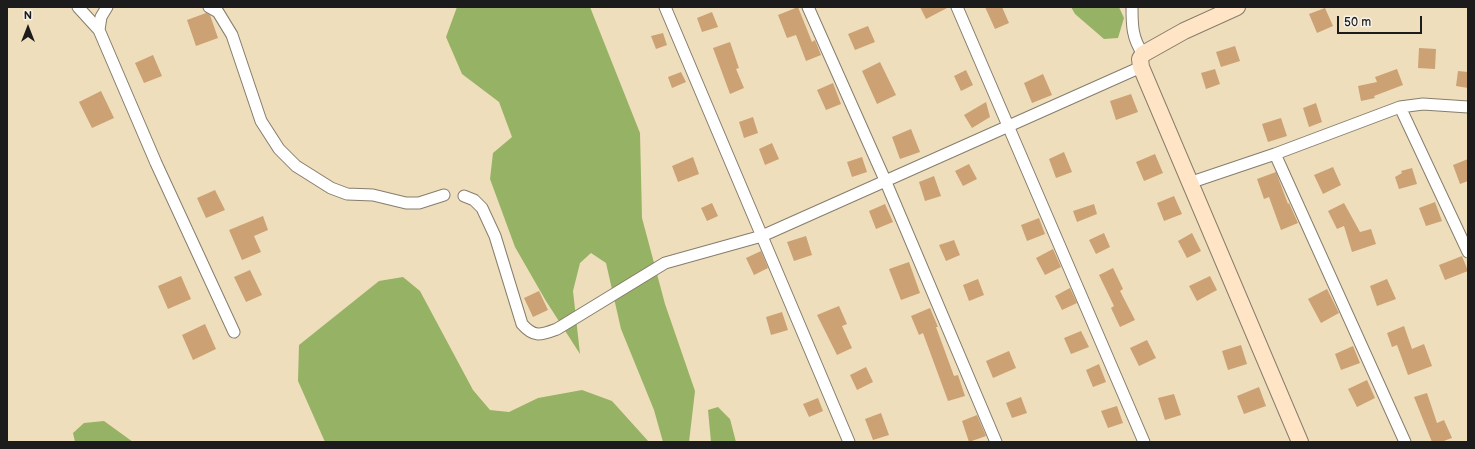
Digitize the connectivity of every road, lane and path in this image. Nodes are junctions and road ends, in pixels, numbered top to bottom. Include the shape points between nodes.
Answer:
1 (78, 7) edge
2 (107, 7) edge
3 (209, 7) edge
4 (665, 7) edge
5 (808, 7) edge
6 (957, 7) edge
7 (1132, 7) edge
8 (1237, 7) edge
9 (99, 30) junction
10 (1142, 60) junction
11 (1400, 107) junction
12 (1468, 107) edge
13 (1008, 127) junction
14 (1275, 154) junction
15 (885, 180) junction
16 (1189, 183) junction
17 (444, 195) dead end
18 (464, 196) dead end
19 (762, 236) junction
20 (1468, 252) edge
21 (234, 332) dead end
22 (849, 442) edge
23 (996, 442) edge
24 (1144, 442) edge
25 (1300, 442) edge
26 (1405, 442) edge

1 - 9 street
2 - 9 street via 101,17
3 - 17 street via 218,12 232,35 261,121 279,149 296,166 331,188 347,194 373,194 406,203 418,203
4 - 19 street
5 - 15 street
6 - 13 street
7 - 10 street via 1132,29
8 - 10 street via 1184,31
9 - 21 street
10 - 13 street
10 - 16 street
11 - 12 street via 1423,104
11 - 14 street
11 - 20 street
13 - 15 street
13 - 24 street
14 - 16 street
14 - 26 street
15 - 19 street
15 - 23 street
16 - 25 street
18 - 19 street via 474,200 482,208 495,236 522,324 534,334 542,335 557,329 665,263
19 - 22 street

